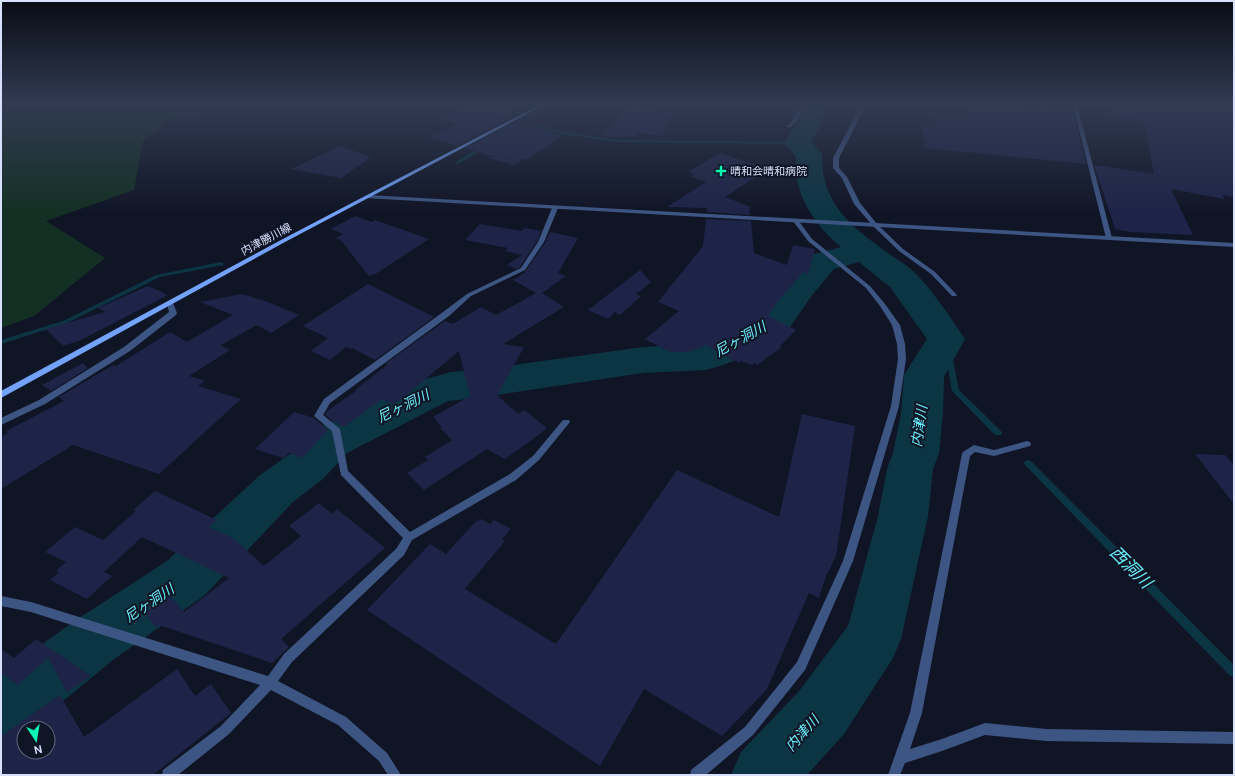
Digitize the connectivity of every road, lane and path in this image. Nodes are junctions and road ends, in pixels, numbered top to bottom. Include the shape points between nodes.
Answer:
1 (473, 141) edge
2 (845, 141) edge
3 (1084, 141) edge
4 (367, 197) junction
5 (555, 208) junction
6 (796, 221) junction
7 (875, 225) junction
8 (1109, 238) junction
9 (1234, 245) edge
10 (954, 295) dead end
11 (170, 303) junction
12 (1, 395) edge
13 (1, 422) edge
14 (566, 422) dead end
15 (1027, 444) dead end
16 (409, 537) junction
17 (1, 601) edge
18 (270, 682) junction
19 (1234, 738) edge
20 (900, 758) junction
21 (168, 775) edge
22 (395, 775) edge
23 (696, 775) edge
24 (894, 775) edge

1 - 4 main road, 内津勝川線
2 - 7 street via 836,158 836,168 844,177 857,204
3 - 8 street
4 - 5 street
4 - 11 main road, 内津勝川線
5 - 6 street
5 - 16 street via 541,242 523,269 470,294 327,401 318,416 336,430 344,472
6 - 7 street
6 - 23 street via 810,240 868,287 896,325 902,359 895,406 848,561 801,666 749,731
7 - 8 street
7 - 10 street via 901,250 933,273
8 - 9 street
11 - 12 main road, 内津勝川線
11 - 13 street via 173,313 127,349 42,402
14 - 16 street via 536,458 513,476
15 - 20 street via 994,453 974,448 966,454 916,713
16 - 18 street via 400,552 288,658
17 - 18 street via 31,607
18 - 21 street via 225,730
18 - 22 street via 342,721 383,757
19 - 20 street via 1046,735 985,729
20 - 24 street

